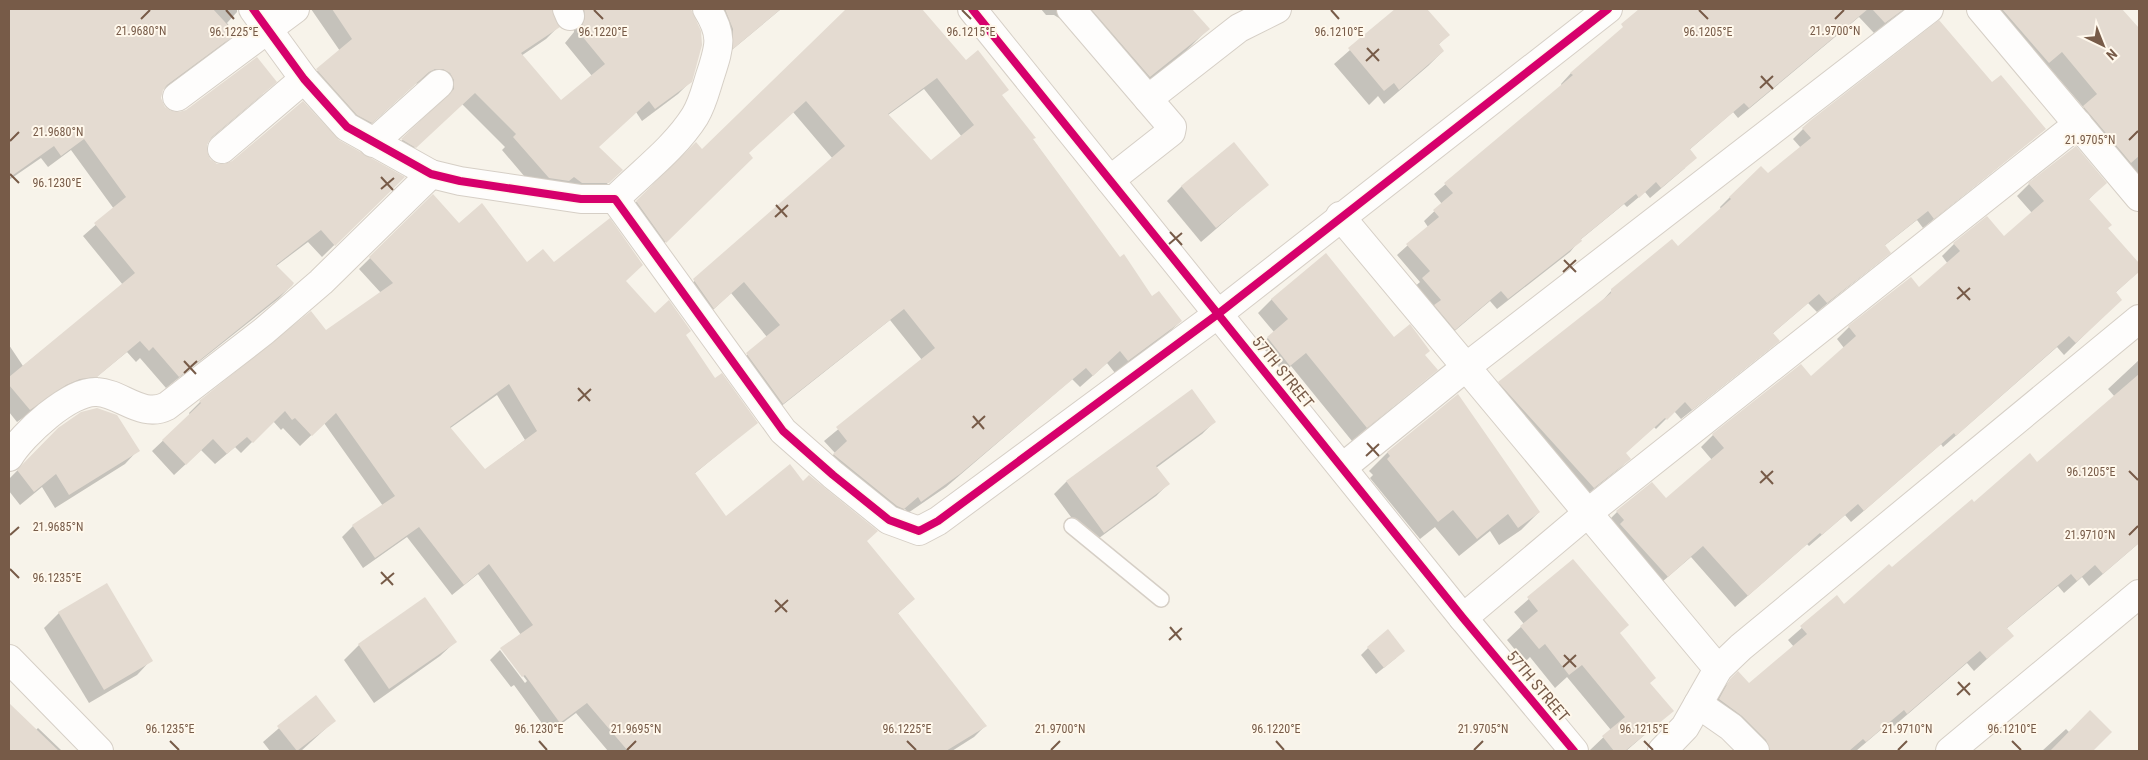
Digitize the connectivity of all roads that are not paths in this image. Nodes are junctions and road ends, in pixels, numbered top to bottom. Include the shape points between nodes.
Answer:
1 (295, 9) edge
2 (707, 9) edge
3 (972, 9) edge
4 (1071, 9) edge
5 (1277, 9) edge
6 (1608, 9) edge
7 (1929, 9) edge
8 (1980, 9) edge
9 (259, 19) edge
10 (304, 79) junction
11 (440, 84) dead end
12 (177, 97) dead end
13 (1148, 99) junction
14 (2078, 124) junction
15 (373, 143) junction
16 (222, 149) dead end
17 (431, 174) junction
18 (1110, 180) junction
19 (2139, 196) edge
20 (615, 199) junction
21 (1340, 216) junction
22 (1218, 314) junction
23 (2139, 319) edge
24 (1466, 367) junction
25 (9, 457) edge
26 (1343, 467) junction
27 (1588, 512) junction
28 (1072, 526) dead end
29 (2139, 594) edge
30 (1160, 598) dead end
31 (1463, 618) junction
32 (9, 659) edge
33 (1718, 670) junction
34 (1698, 704) junction
35 (99, 751) edge
36 (1574, 751) edge
37 (1662, 751) edge
38 (1755, 751) edge
39 (1950, 751) edge

1 - 9 street
2 - 20 street via 720,38 702,103 677,138
3 - 18 street, 57TH STREET
4 - 13 street
5 - 13 street via 1239,28
6 - 21 street
7 - 24 street
8 - 14 street
9 - 10 street
9 - 12 street
10 - 15 street via 347,127
10 - 16 street
11 - 15 street
13 - 18 street via 1169,122 1171,132
14 - 19 street
14 - 27 street
15 - 17 street
17 - 20 street via 580,199
17 - 25 street via 321,282 167,406 149,410 97,392 86,395 40,420
18 - 22 street, 57TH STREET
20 - 22 street via 783,431 889,520 919,531 938,521
21 - 22 street
21 - 24 street
22 - 26 street, 57TH STREET
23 - 33 street via 1741,647
24 - 26 street
24 - 27 street
26 - 31 street, 57TH STREET
27 - 31 street
27 - 33 street
28 - 30 lane
29 - 39 street
31 - 36 street, 57TH STREET
32 - 35 street
33 - 34 street
34 - 37 street via 1686,727
34 - 38 street via 1731,727

